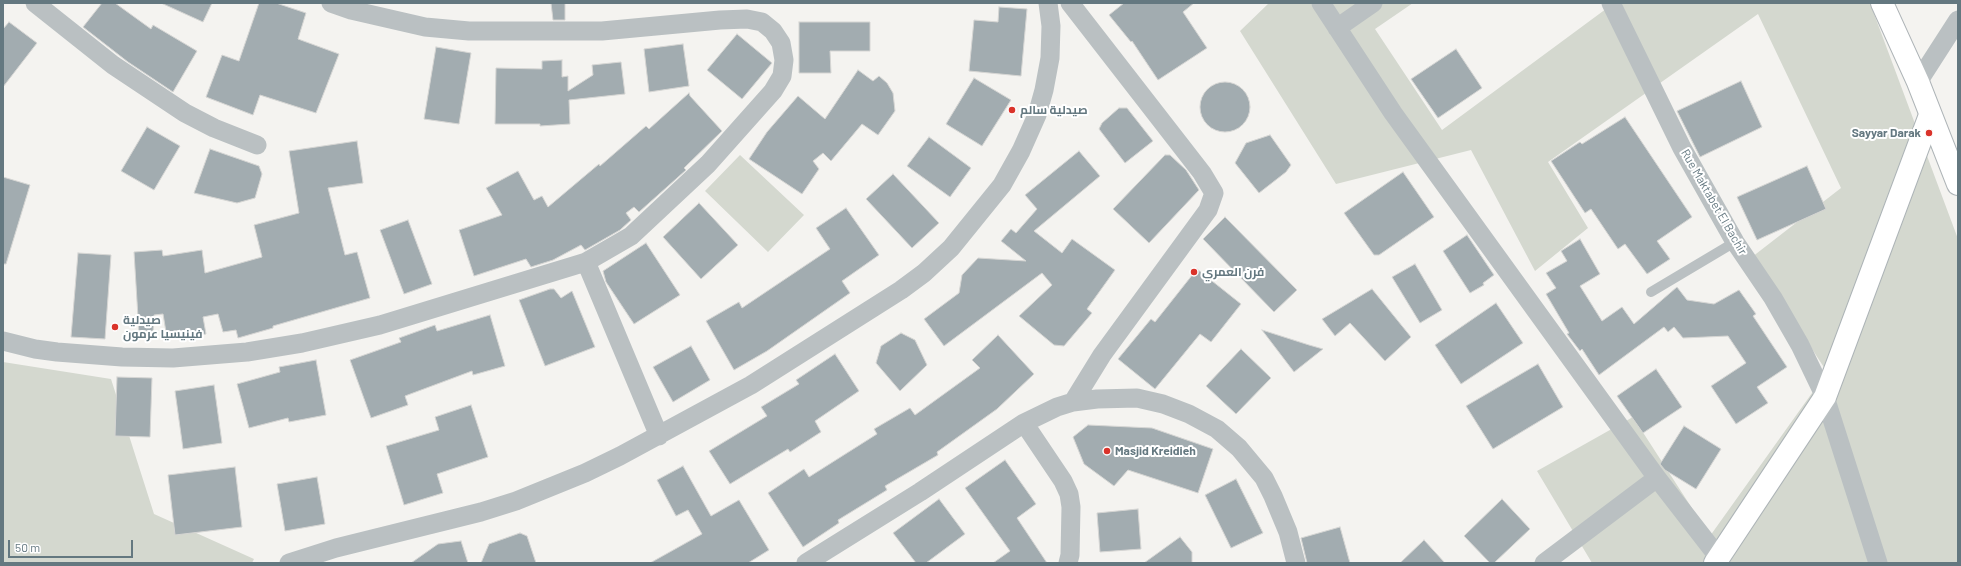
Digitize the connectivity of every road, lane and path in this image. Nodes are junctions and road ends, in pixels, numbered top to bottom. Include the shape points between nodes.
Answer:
1 (35, 3) edge
2 (331, 3) edge
3 (1048, 3) edge
4 (1070, 3) edge
5 (1321, 3) edge
6 (1373, 3) edge
7 (1611, 3) edge
8 (1882, 3) edge
9 (1958, 20) edge
10 (1337, 28) junction
11 (1918, 82) junction
12 (1930, 115) junction
13 (257, 145) dead end
14 (1958, 184) edge
15 (1735, 242) junction
16 (586, 262) junction
17 (1651, 292) dead end
18 (3, 341) edge
19 (1825, 397) junction
20 (1073, 402) junction
21 (1024, 423) junction
22 (659, 436) junction
23 (1657, 478) junction
24 (1717, 561) edge
25 (290, 563) edge
26 (806, 563) edge
27 (1068, 563) edge
28 (1296, 563) edge
29 (1544, 563) edge
30 (1878, 563) edge

1 - 13 street via 113,65 185,113
2 - 16 street via 426,27 469,31 602,31 747,19 762,22 773,31 781,44 784,60 782,76 773,91 682,190 631,236
3 - 22 street via 1051,26 1050,58 1037,115 1002,185 951,248 924,273 843,328 751,385
4 - 20 street via 1202,173 1214,193 1208,210 1102,355
5 - 10 street
6 - 10 street
7 - 15 street, Rue Maktabet El Bachir via 1682,148
8 - 11 street
9 - 11 street
10 - 23 street via 1393,113
11 - 12 street
12 - 14 street
12 - 19 street
15 - 17 lane
15 - 19 street, Rue Maktabet El Bachir via 1773,298 1800,345
16 - 18 street via 373,326 302,343 247,352 173,358 122,357 57,352
16 - 22 street
19 - 24 street
19 - 30 street, Rue Maktabet El Bachir
20 - 21 street
20 - 28 street via 1137,398 1163,404 1218,429 1239,448 1264,478 1288,532
21 - 26 street
21 - 27 street via 1069,494 1071,507
22 - 25 street via 585,473 516,501 441,523 336,548
23 - 24 street
23 - 29 street

